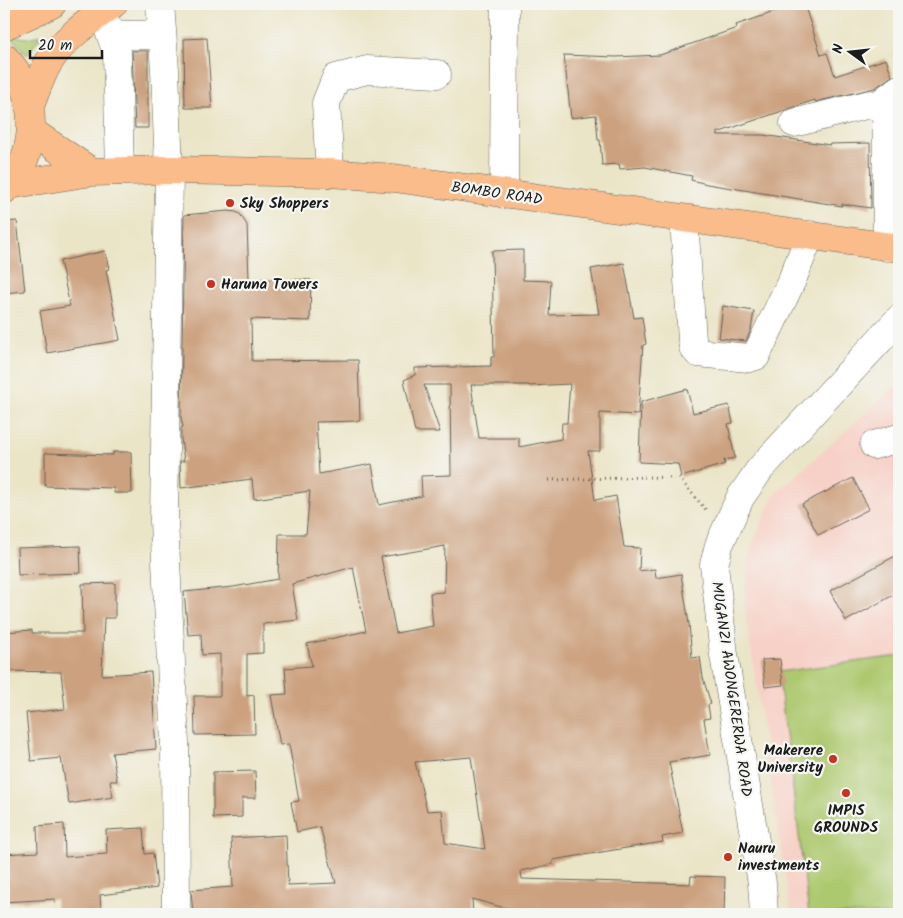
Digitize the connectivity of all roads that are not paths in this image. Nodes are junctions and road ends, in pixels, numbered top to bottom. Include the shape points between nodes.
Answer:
1 (52, 4) edge
2 (160, 4) edge
3 (505, 9) dead end
4 (108, 17) edge
5 (4, 26) edge
6 (162, 35) junction
7 (4, 57) edge
8 (437, 74) dead end
9 (899, 89) edge
10 (877, 106) junction
11 (31, 118) junction
12 (794, 123) dead end
13 (168, 170) junction
14 (120, 171) junction
15 (92, 172) junction
16 (330, 173) junction
17 (6, 188) edge
18 (504, 194) junction
19 (684, 219) junction
20 (810, 235) junction
21 (893, 248) edge
22 (899, 319) edge
23 (176, 914) edge
24 (764, 914) edge

1 - 5 main road
2 - 6 street
3 - 18 street
4 - 6 street
4 - 11 main road via 65,43 49,62
4 - 14 street via 117,52
6 - 13 street
7 - 11 main road via 23,83
8 - 16 street via 367,70 336,78 326,102
9 - 10 street
10 - 12 street via 870,104
10 - 21 street via 883,110 887,122
11 - 15 main road
11 - 17 main road via 24,160
13 - 14 main road, BOMBO ROAD
13 - 16 main road, BOMBO ROAD
13 - 23 street via 164,521 175,743
14 - 15 main road, BOMBO ROAD
15 - 17 main road, BOMBO ROAD
16 - 18 main road, BOMBO ROAD via 394,178
18 - 19 main road, BOMBO ROAD
19 - 20 main road, BOMBO ROAD
19 - 20 street via 692,340 698,353 756,356
20 - 21 main road, BOMBO ROAD
22 - 24 street, MUGANZI AWONGERERWA ROAD via 760,470 740,498 719,545 714,565 724,655 762,882

